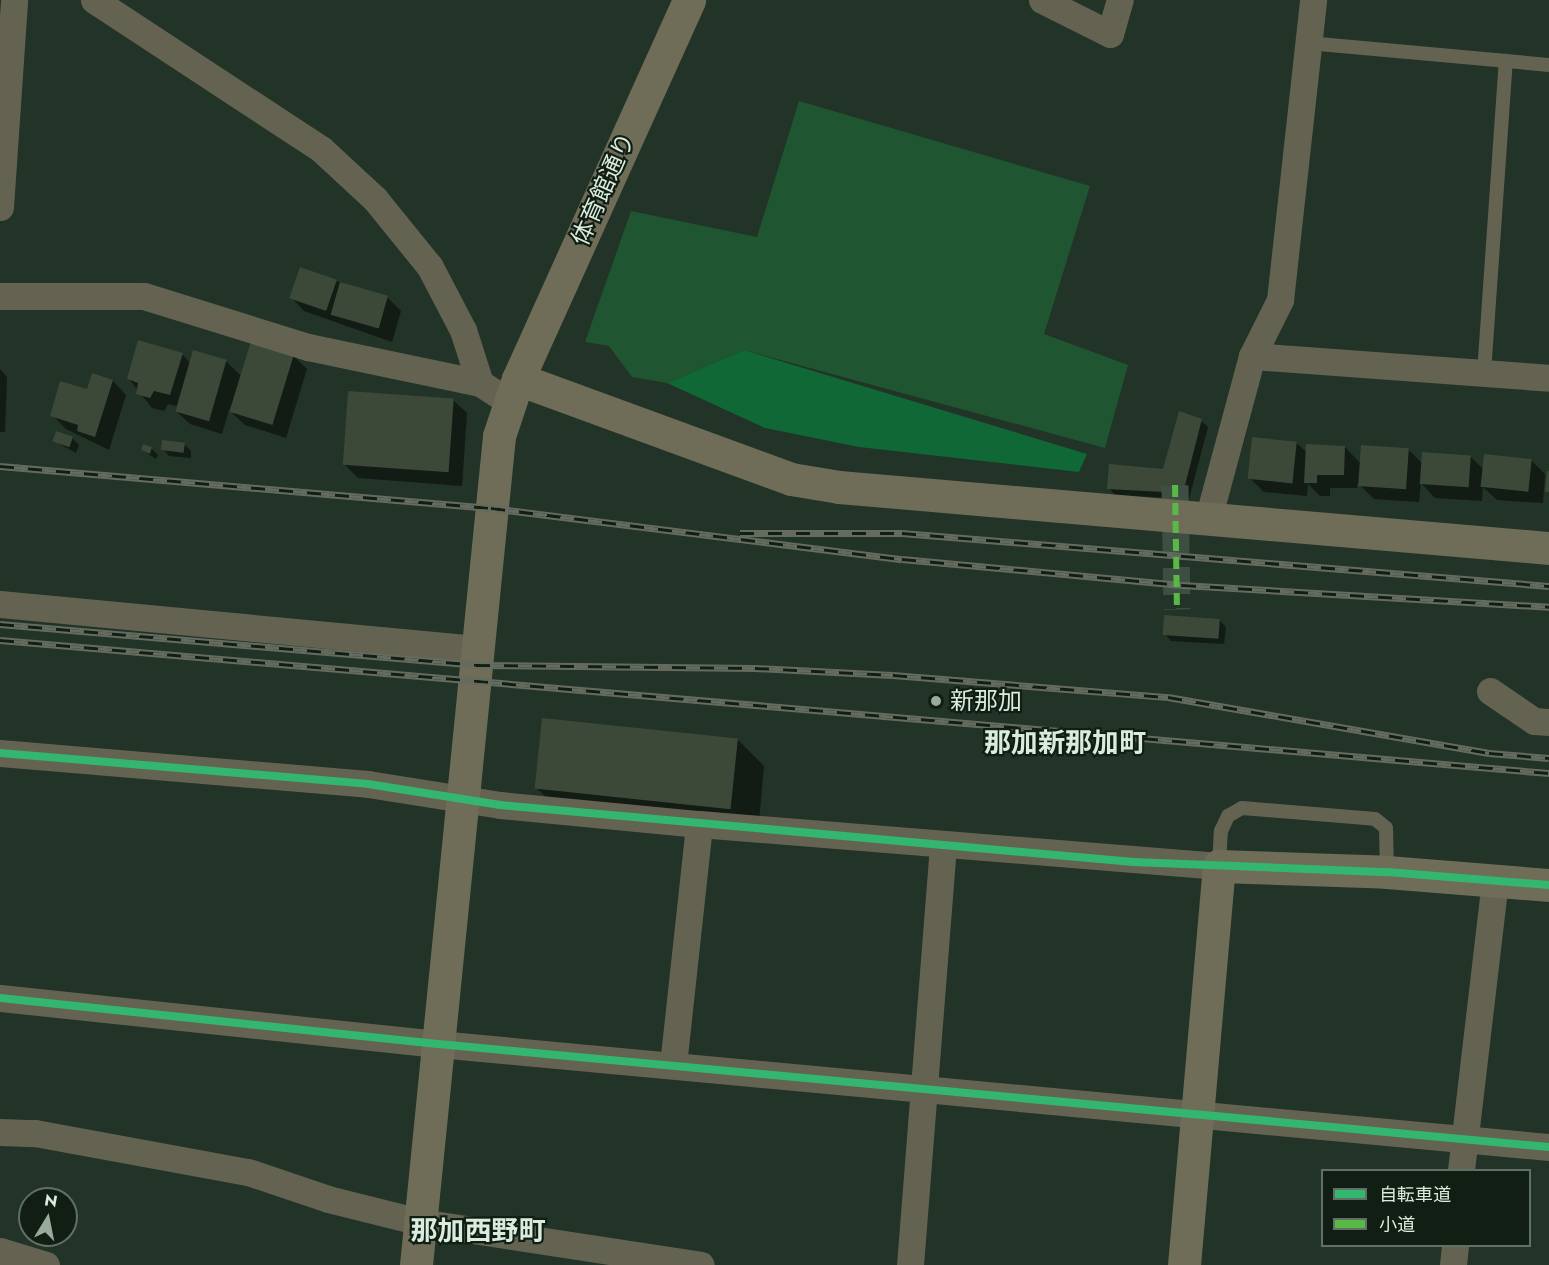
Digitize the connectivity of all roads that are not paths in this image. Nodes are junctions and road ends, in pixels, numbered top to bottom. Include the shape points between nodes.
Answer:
1 (14, 0) edge
2 (94, 0) edge
3 (689, 0) edge
4 (1042, 0) edge
5 (1120, 0) edge
6 (1313, 0) edge
7 (1308, 43) junction
8 (1506, 61) junction
9 (1549, 65) edge
10 (0, 207) edge
11 (0, 296) edge
12 (1252, 356) junction
13 (1485, 373) junction
14 (1549, 378) edge
15 (480, 383) junction
16 (513, 390) junction
17 (1208, 519) junction
18 (1549, 548) edge
19 (0, 604) edge
20 (479, 649) junction
21 (1491, 691) dead end
22 (1549, 722) edge
23 (0, 753) edge
24 (461, 798) junction
25 (699, 824) junction
26 (943, 845) junction
27 (1219, 866) junction
28 (1387, 872) junction
29 (1495, 880) junction
30 (1549, 885) edge
31 (0, 998) edge
32 (438, 1044) junction
33 (673, 1065) junction
34 (925, 1087) junction
35 (1198, 1113) junction
36 (0, 1132) edge
37 (1464, 1140) junction
38 (1549, 1148) edge
39 (1461, 1169) edge
40 (420, 1222) junction
41 (1455, 1247) edge
42 (0, 1251) edge
43 (46, 1265) edge
44 (416, 1265) edge
45 (701, 1265) edge
46 (910, 1265) edge
47 (1184, 1265) edge
48 (1453, 1265) edge

1 - 10 street
2 - 15 street via 321,149 375,199 430,267 463,330
3 - 16 street, 体育館通り
4 - 5 street via 1110,34
6 - 7 street
7 - 8 lane
7 - 12 street via 1280,300
8 - 9 lane
8 - 13 lane
11 - 15 street via 144,296 308,347
12 - 13 street
12 - 17 street
13 - 14 street
15 - 16 street
16 - 17 street via 791,478 839,487
16 - 20 street, 体育館通り via 496,461
17 - 18 street
19 - 20 street
20 - 24 street, 体育館通り
21 - 22 street via 1534,721
23 - 24 street via 368,784
24 - 25 street
24 - 32 street, 体育館通り
25 - 26 street
25 - 33 street
26 - 27 street
26 - 34 street
27 - 28 street
27 - 28 lane via 1221,831 1228,816 1242,808 1375,819 1386,828
27 - 35 street
28 - 29 street
29 - 30 street
29 - 37 street
31 - 32 street
32 - 33 street
32 - 40 street, 体育館通り
33 - 34 street
34 - 35 street
34 - 46 street
35 - 37 street
35 - 47 street
36 - 40 street via 35,1133 248,1172 328,1199
37 - 38 street
37 - 39 street
40 - 44 street, 体育館通り
40 - 45 street
41 - 48 street
42 - 43 street

